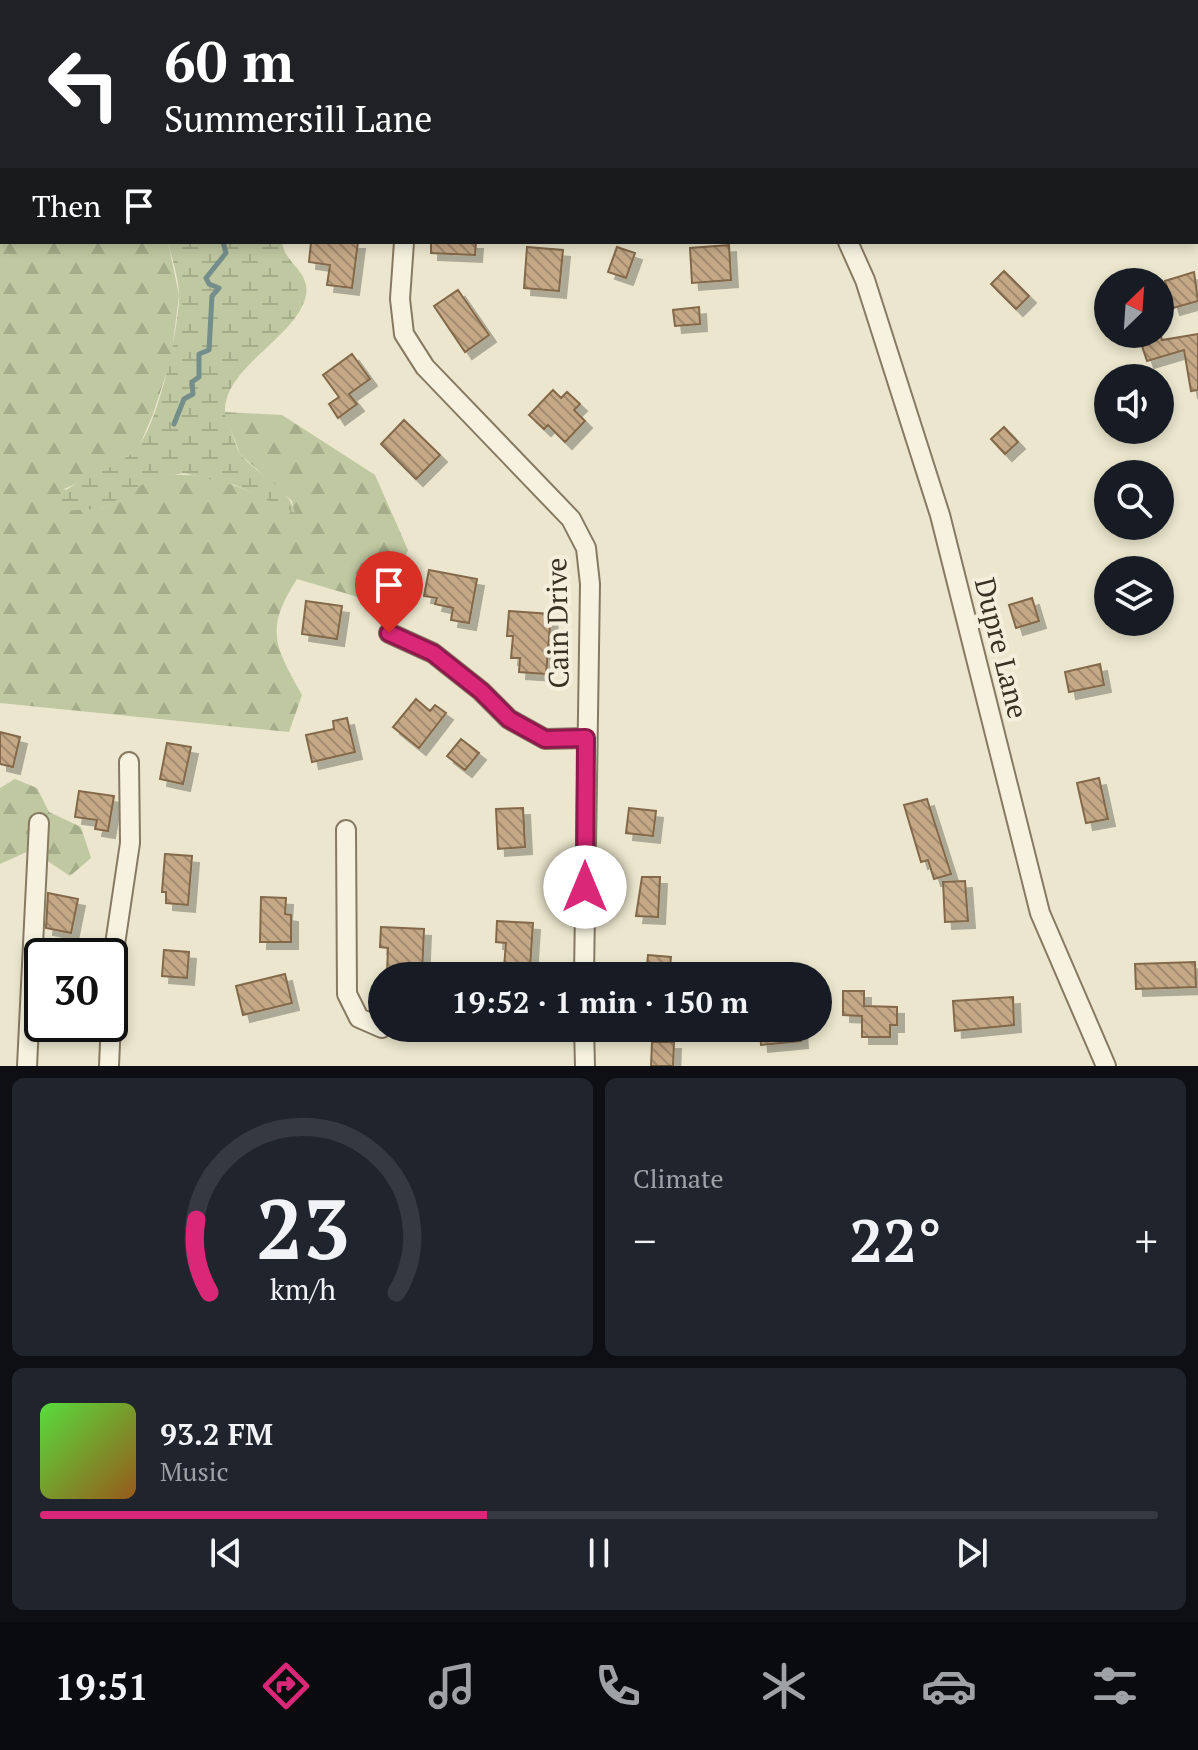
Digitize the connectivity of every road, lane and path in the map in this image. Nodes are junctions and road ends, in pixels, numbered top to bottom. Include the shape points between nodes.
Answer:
1 (404, 244) edge
2 (849, 244) edge
3 (389, 633) dead end
4 (586, 738) junction
5 (129, 762) dead end
6 (39, 823) dead end
7 (346, 830) dead end
8 (584, 962) edge
9 (368, 1022) edge
10 (584, 1042) edge
11 (27, 1066) edge
12 (109, 1066) edge
13 (585, 1066) edge
14 (1106, 1066) edge

1 - 4 street, Cain Drive via 404,334 425,367 571,519 586,548
2 - 14 street, Dupre Lane via 940,515 1040,913
3 - 4 street via 433,653 509,719 545,739
4 - 8 street, Cain Drive
5 - 12 street via 130,843 114,951
6 - 11 street
7 - 9 street via 347,994 359,1018
10 - 13 street

